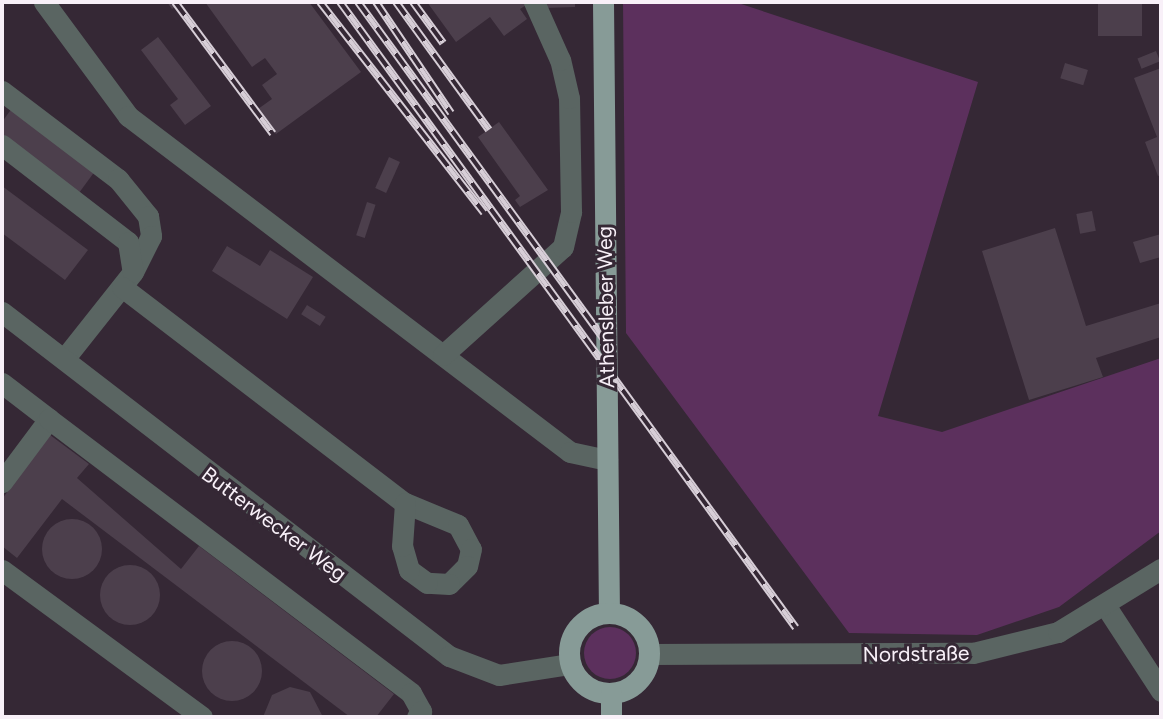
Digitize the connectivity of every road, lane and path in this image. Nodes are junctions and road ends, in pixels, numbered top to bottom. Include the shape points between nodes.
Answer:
1 (44, 2) edge
2 (534, 2) edge
3 (603, 2) edge
4 (2, 92) edge
5 (2, 145) edge
6 (127, 280) junction
7 (2, 312) edge
8 (443, 355) junction
9 (64, 359) junction
10 (2, 383) edge
11 (49, 419) junction
12 (607, 460) junction
13 (2, 482) edge
14 (405, 503) dead end
15 (1161, 569) edge
16 (2, 570) edge
17 (1105, 605) junction
18 (609, 612) junction
19 (650, 654) junction
20 (570, 664) junction
21 (1161, 691) edge
22 (611, 693) junction
23 (202, 717) edge
24 (417, 717) edge
25 (611, 717) edge

1 - 8 street via 128,116
2 - 8 street via 560,60 569,97 571,212 563,247
3 - 12 main road, Athensleber Weg
4 - 6 street via 136,197 151,236
5 - 6 street via 128,242
6 - 9 street
6 - 14 street
7 - 9 street, Butterwecker Weg
8 - 12 street via 570,452
9 - 20 street, Butterwecker Weg via 449,656 499,675
10 - 11 street
11 - 13 street
11 - 24 street via 411,693 421,711
12 - 18 main road, Athensleber Weg
15 - 17 street, Nordstraße
16 - 23 street
17 - 19 street, Nordstraße via 1058,632 973,653
17 - 21 street
18 - 19 main road via 635,621
18 - 20 main road via 576,629
19 - 22 main road via 641,679
20 - 22 main road via 586,685
22 - 25 main road

